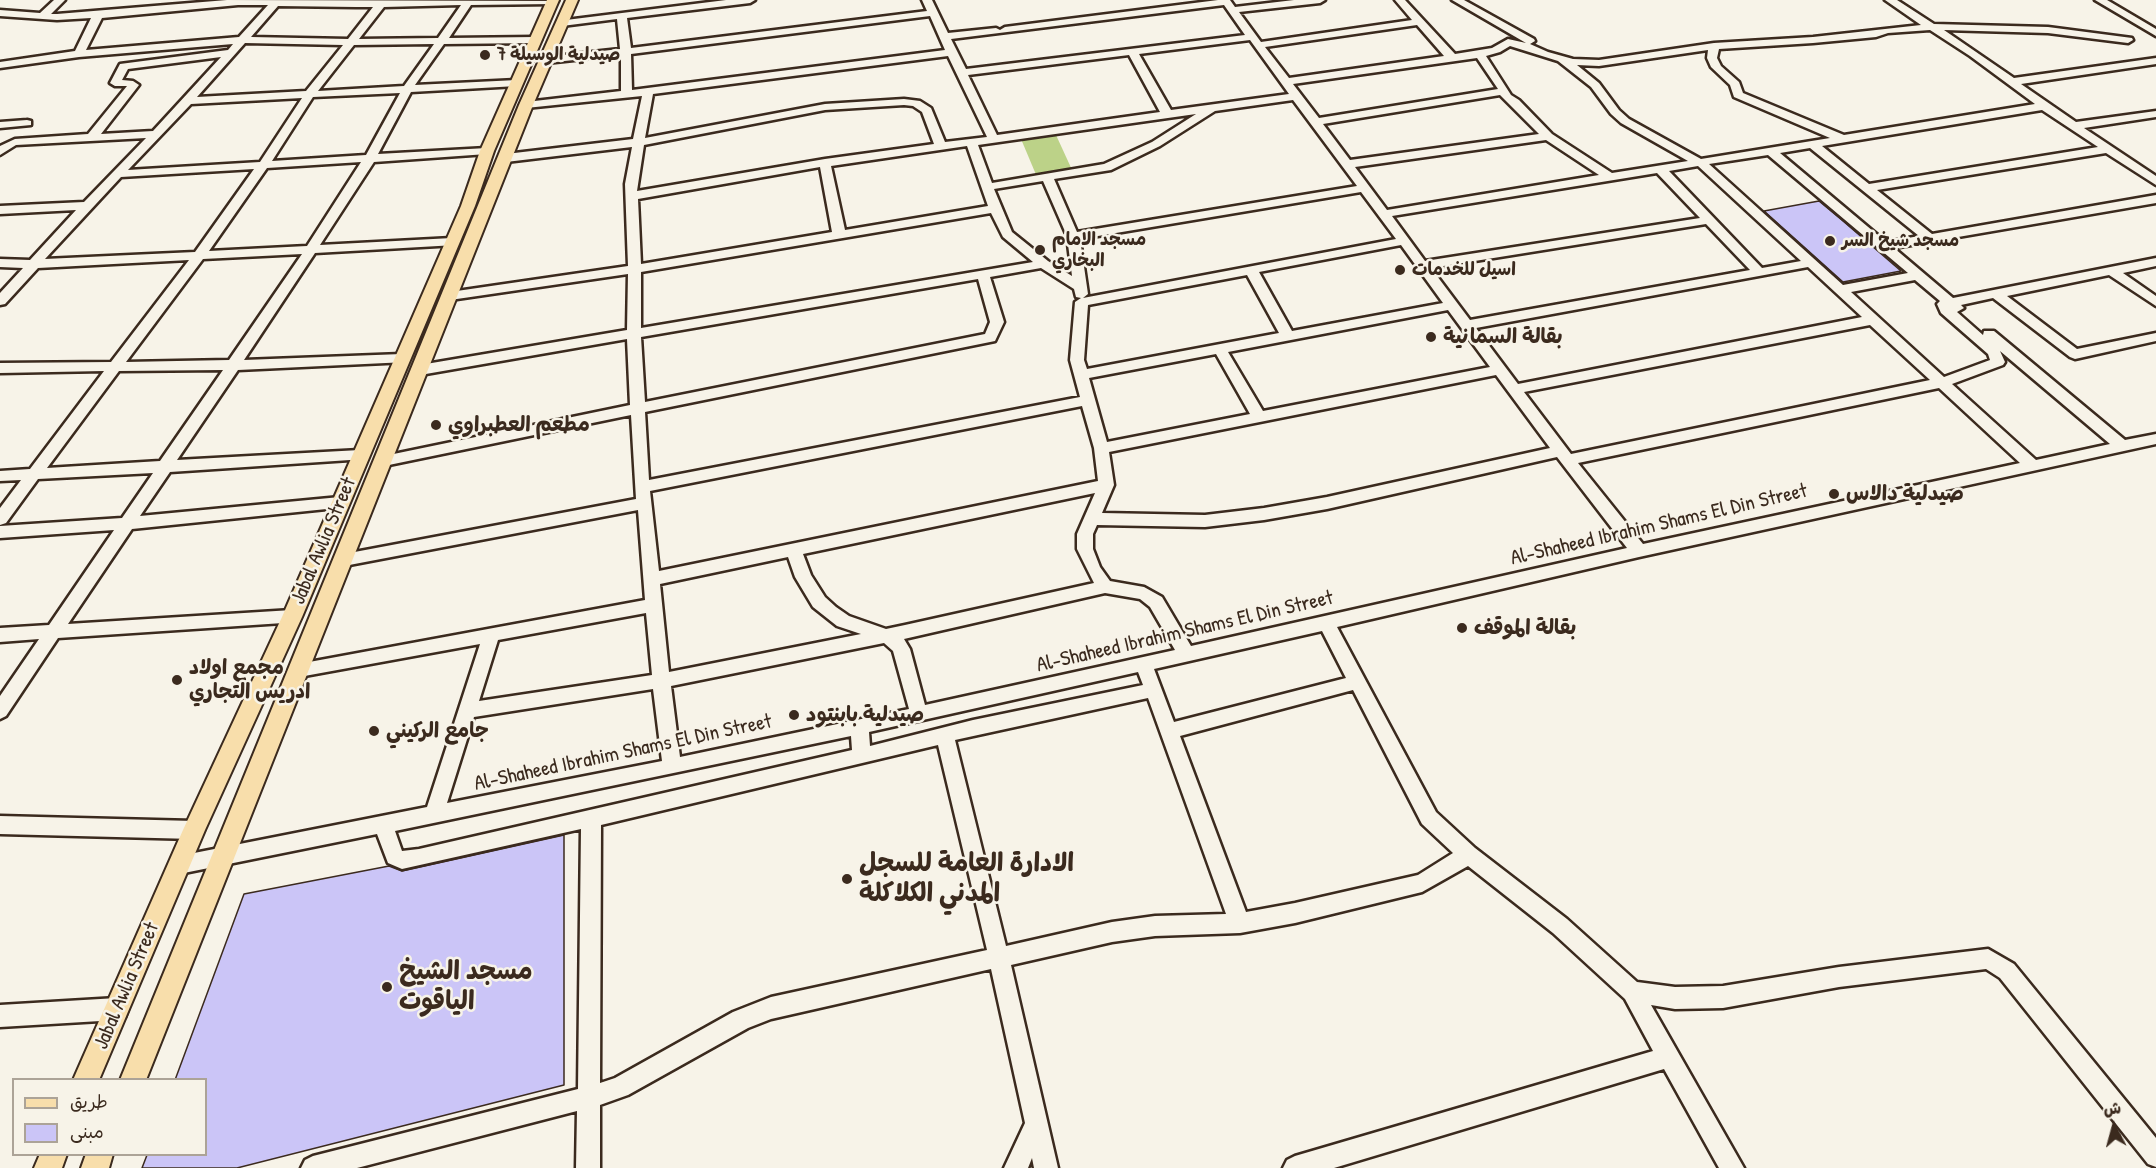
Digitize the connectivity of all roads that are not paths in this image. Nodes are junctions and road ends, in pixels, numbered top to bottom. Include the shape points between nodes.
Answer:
1 (20, 0) edge
2 (60, 0) edge
3 (572, 0) edge
4 (750, 0) edge
5 (927, 0) edge
6 (1320, 0) edge
7 (1400, 0) edge
8 (1457, 0) edge
9 (1890, 0) edge
10 (2100, 0) edge
11 (277, 1) edge
12 (553, 1) edge
13 (199, 2) edge
14 (382, 2) edge
15 (468, 3) junction
16 (1228, 4) edge
17 (2, 13) edge
18 (933, 13) junction
19 (98, 15) junction
20 (621, 15) junction
21 (42, 16) junction
22 (1418, 22) junction
23 (562, 23) junction
24 (1932, 27) junction
25 (2156, 33) edge
26 (943, 37) junction
27 (241, 40) junction
28 (536, 40) junction
29 (2128, 40) dead end
30 (1256, 41) junction
31 (348, 42) junction
32 (440, 42) junction
33 (1714, 46) junction
34 (626, 52) junction
35 (951, 52) junction
36 (228, 53) junction
37 (1133, 53) junction
38 (79, 54) junction
39 (1480, 54) junction
40 (1452, 58) junction
41 (1561, 58) junction
42 (546, 60) junction
43 (2156, 61) edge
44 (0, 65) edge
45 (962, 73) junction
46 (1286, 82) junction
47 (2012, 82) junction
48 (517, 83) junction
49 (408, 88) junction
50 (1505, 91) junction
51 (648, 92) junction
52 (310, 94) junction
53 (627, 94) junction
54 (1296, 96) junction
55 (188, 101) junction
56 (526, 105) junction
57 (2044, 106) junction
58 (1214, 107) junction
59 (1167, 114) junction
60 (2156, 114) edge
61 (1316, 122) junction
62 (27, 123) dead end
63 (0, 125) edge
64 (2072, 126) junction
65 (156, 134) junction
66 (93, 136) junction
67 (1548, 136) junction
68 (993, 138) junction
69 (1845, 140) junction
70 (971, 141) junction
71 (641, 142) junction
72 (1811, 143) junction
73 (941, 146) junction
74 (2108, 149) junction
75 (1770, 150) junction
76 (487, 151) junction
77 (0, 152) edge
78 (370, 158) junction
79 (506, 158) junction
80 (825, 163) junction
81 (1701, 163) junction
82 (264, 164) junction
83 (1348, 165) junction
84 (2156, 168) edge
85 (1660, 169) junction
86 (2140, 170) junction
87 (119, 174) junction
88 (1608, 176) junction
89 (1047, 178) junction
90 (2156, 181) edge
91 (987, 187) junction
92 (1365, 188) junction
93 (1867, 188) junction
94 (632, 196) junction
95 (2156, 200) edge
96 (87, 206) junction
97 (995, 209) junction
98 (0, 210) edge
99 (1384, 214) junction
100 (1710, 220) junction
101 (839, 234) junction
102 (1073, 236) junction
103 (1930, 238) junction
104 (1404, 241) junction
105 (452, 242) junction
106 (1884, 246) junction
107 (310, 250) junction
108 (198, 257) junction
109 (2156, 262) edge
110 (0, 263) edge
111 (1811, 263) junction
112 (33, 264) junction
113 (1043, 264) junction
114 (1422, 265) junction
115 (635, 269) junction
116 (1251, 270) junction
117 (2112, 271) junction
118 (1759, 272) junction
119 (983, 274) junction
120 (1918, 275) junction
121 (1080, 287) junction
122 (1840, 290) junction
123 (1995, 293) junction
124 (450, 296) junction
125 (0, 301) edge
126 (1082, 302) junction
127 (1950, 302) junction
128 (2156, 302) edge
129 (1452, 305) junction
130 (1871, 320) junction
131 (1467, 325) junction
132 (634, 335) junction
133 (1288, 336) junction
134 (2156, 337) edge
135 (1220, 349) junction
136 (402, 359) junction
137 (234, 365) junction
138 (114, 367) junction
139 (0, 368) edge
140 (420, 370) junction
141 (1500, 370) junction
142 (1080, 375) junction
143 (1940, 383) junction
144 (1514, 389) junction
145 (1089, 400) junction
146 (639, 408) junction
147 (1260, 418) junction
148 (2156, 438) edge
149 (2121, 445) junction
150 (1101, 448) junction
151 (360, 455) junction
152 (1564, 456) junction
153 (384, 461) junction
154 (2031, 464) junction
155 (164, 466) junction
156 (34, 474) junction
157 (0, 476) edge
158 (1106, 485) junction
159 (644, 495) junction
160 (340, 503) junction
161 (0, 519) edge
162 (1092, 519) junction
163 (128, 523) junction
164 (0, 532) edge
165 (793, 550) junction
166 (1639, 551) junction
167 (344, 560) junction
168 (652, 579) junction
169 (1106, 587) junction
170 (654, 605) junction
171 (292, 617) junction
172 (1326, 623) junction
173 (54, 632) junction
174 (0, 635) edge
175 (491, 636) junction
176 (887, 636) junction
177 (1187, 654) junction
178 (1144, 664) junction
179 (299, 670) junction
180 (661, 681) junction
181 (1357, 682) junction
182 (1153, 690) junction
183 (0, 711) edge
184 (466, 711) junction
185 (920, 714) junction
186 (859, 726) junction
187 (1168, 731) junction
188 (945, 736) junction
189 (862, 756) junction
190 (672, 767) junction
191 (434, 815) junction
192 (591, 818) junction
193 (0, 825) edge
194 (383, 825) junction
195 (194, 830) junction
196 (1468, 854) junction
197 (222, 858) junction
198 (179, 865) junction
199 (1240, 924) junction
200 (999, 958) junction
201 (1632, 992) junction
202 (117, 1009) junction
203 (0, 1016) edge
204 (1669, 1057) junction
205 (87, 1078) edge
206 (134, 1078) edge
207 (589, 1098) junction
208 (1036, 1124) junction
209 (2156, 1156) edge
210 (313, 1168) edge
211 (588, 1168) edge
212 (1016, 1168) edge
213 (1046, 1168) edge
214 (1295, 1168) edge
215 (1732, 1168) edge

1 - 17 street
2 - 21 street
3 - 23 main road, Jabal Awlia Street
4 - 20 street
5 - 18 street
6 - 16 street
7 - 22 street
8 - 41 street
9 - 24 street
10 - 25 street
11 - 13 street
11 - 14 street
11 - 27 street
12 - 15 street
12 - 28 main road, Jabal Awlia Street
13 - 19 street
14 - 15 street
14 - 31 street
15 - 32 street
16 - 26 street
16 - 30 street
17 - 21 street
18 - 26 street
18 - 34 street
19 - 21 street
19 - 38 street
20 - 23 street
20 - 34 street
22 - 30 street
22 - 40 street
23 - 42 main road, Jabal Awlia Street
24 - 29 street via 2048,30
24 - 33 street
24 - 47 street
26 - 35 street
27 - 31 street
27 - 36 street
27 - 38 street
28 - 32 street
28 - 48 main road, Jabal Awlia Street
30 - 37 street
30 - 46 street
31 - 32 street
31 - 52 street
32 - 49 street
33 - 41 street via 1591,63
33 - 69 street via 1712,58 1716,67 1735,84 1738,95
34 - 42 street
34 - 53 street
35 - 45 street
35 - 51 street
36 - 55 street
36 - 66 street via 124,66 115,83 134,85
37 - 45 street
37 - 59 street
38 - 44 street
39 - 40 street
39 - 41 street via 1508,42
39 - 50 street
40 - 46 street
41 - 81 street via 1594,85 1625,120
42 - 56 main road, Jabal Awlia Street
43 - 47 street
45 - 68 street
46 - 54 street
47 - 57 street
48 - 49 street
48 - 76 main road, Jabal Awlia Street
49 - 52 street
49 - 78 street
50 - 61 street
50 - 67 street via 1506,97
51 - 53 street
51 - 71 street
52 - 55 street
52 - 82 street
53 - 56 street
54 - 58 street
54 - 61 street
55 - 65 street
56 - 79 main road, Jabal Awlia Street
57 - 64 street
57 - 69 street
58 - 59 street
58 - 89 street via 1124,161
59 - 68 street
60 - 64 street
61 - 83 street
62 - 63 street
64 - 74 street
65 - 66 street
65 - 87 street
66 - 77 street via 15,142
67 - 83 street
67 - 88 street
68 - 70 street
69 - 72 street
70 - 73 street
70 - 91 street
71 - 73 street via 825,107 904,102 916,103 927,111
71 - 79 street
71 - 94 street
72 - 75 street
72 - 93 street
73 - 80 street
74 - 86 street
74 - 93 street
75 - 81 street
75 - 106 street
76 - 78 street
76 - 105 main road, Jabal Awlia Street
78 - 82 street
78 - 107 street
79 - 124 main road, Jabal Awlia Street
80 - 94 street
80 - 101 street
81 - 85 street
81 - 111 street
82 - 87 street
82 - 108 street
83 - 92 street
84 - 86 street
85 - 88 street
85 - 100 street
86 - 90 street
87 - 96 street
88 - 99 street
89 - 91 street
89 - 102 street
91 - 97 street
92 - 99 street
92 - 102 street
93 - 103 street
94 - 115 street
95 - 103 street
96 - 98 street
96 - 112 street
97 - 101 street
97 - 113 street via 1007,234
99 - 104 street
100 - 114 street
100 - 118 street
101 - 115 street
102 - 121 street
103 - 106 street
104 - 114 street
104 - 116 street
105 - 107 street
105 - 136 main road, Jabal Awlia Street
106 - 120 street
107 - 108 street
107 - 137 street
108 - 112 street
108 - 138 street
109 - 117 street
110 - 112 street
111 - 118 street
111 - 122 street
112 - 125 street
113 - 119 street
113 - 121 street
114 - 129 street
115 - 124 street
115 - 132 street
116 - 126 street
116 - 133 street
117 - 123 street
117 - 128 street
118 - 131 street
119 - 132 street
119 - 146 street via 997,322 990,338
120 - 122 street
120 - 127 street
121 - 126 street
122 - 130 street
123 - 127 street
123 - 134 street via 2075,354
124 - 140 main road, Jabal Awlia Street
126 - 142 street via 1077,339
127 - 143 street via 1944,307 1990,346 1998,362
127 - 149 street
129 - 131 street
129 - 133 street
130 - 143 street
130 - 144 street
131 - 141 street
132 - 140 street
132 - 146 street
133 - 135 street
135 - 142 street
135 - 147 street
136 - 137 street
136 - 151 main road, Jabal Awlia Street
137 - 138 street
137 - 155 street
138 - 139 street
138 - 156 street
140 - 153 main road, Jabal Awlia Street
141 - 144 street
141 - 147 street
142 - 145 street
143 - 152 street
143 - 154 street
144 - 152 street
145 - 150 street
145 - 159 street
146 - 153 street
146 - 159 street
147 - 150 street
148 - 149 street, Al-Shaheed Ibrahim Shams El Din Street
149 - 154 street, Al-Shaheed Ibrahim Shams El Din Street
150 - 158 street
151 - 155 street
151 - 160 main road, Jabal Awlia Street
152 - 162 street via 1264,514 1205,521
152 - 166 street
153 - 167 main road, Jabal Awlia Street
154 - 166 street, Al-Shaheed Ibrahim Shams El Din Street
155 - 156 street
155 - 163 street
156 - 157 street
156 - 161 street
158 - 162 street
158 - 165 street
159 - 167 street
159 - 168 street
160 - 163 street
160 - 171 main road, Jabal Awlia Street
162 - 169 street via 1085,534 1085,549
163 - 164 street
163 - 173 street
165 - 168 street
165 - 176 street via 803,578 819,602 843,621
166 - 172 street, Al-Shaheed Ibrahim Shams El Din Street
167 - 179 main road, Jabal Awlia Street
168 - 170 street
169 - 176 street
169 - 177 street via 1144,593 1156,602
170 - 175 street
170 - 180 street
171 - 173 street
171 - 195 main road, Jabal Awlia Street
172 - 177 street, Al-Shaheed Ibrahim Shams El Din Street
172 - 181 street
173 - 174 street
173 - 183 street
175 - 179 street
175 - 184 street
176 - 180 street
176 - 185 street via 902,649
177 - 178 street, Al-Shaheed Ibrahim Shams El Din Street
178 - 182 street
178 - 185 street, Al-Shaheed Ibrahim Shams El Din Street
179 - 197 main road, Jabal Awlia Street
180 - 184 street
180 - 190 street
181 - 187 street
181 - 196 street via 1429,818
182 - 187 street
182 - 188 street
184 - 191 street
185 - 186 street, Al-Shaheed Ibrahim Shams El Din Street
186 - 189 street
186 - 190 street, Al-Shaheed Ibrahim Shams El Din Street
187 - 199 street
188 - 189 street
188 - 200 street
189 - 192 street
190 - 191 street, Al-Shaheed Ibrahim Shams El Din Street
191 - 194 street, Al-Shaheed Ibrahim Shams El Din Street
192 - 194 street via 402,860 395,857
192 - 207 street
193 - 195 street
194 - 197 street, Al-Shaheed Ibrahim Shams El Din Street
195 - 198 main road, Jabal Awlia Street
196 - 199 street via 1422,883
196 - 201 street via 1552,920
197 - 198 street, Al-Shaheed Ibrahim Shams El Din Street
197 - 206 main road, Jabal Awlia Street
198 - 202 main road, Jabal Awlia Street
199 - 200 street via 1181,924 1112,932
200 - 207 street via 771,1008 741,1020 620,1087
200 - 208 street
201 - 204 street
201 - 209 street via 1675,998 1723,997 1988,959 2007,971
202 - 203 street
202 - 205 main road, Jabal Awlia Street
204 - 214 street
204 - 215 street
207 - 210 street
207 - 211 street
208 - 212 street
208 - 213 street

